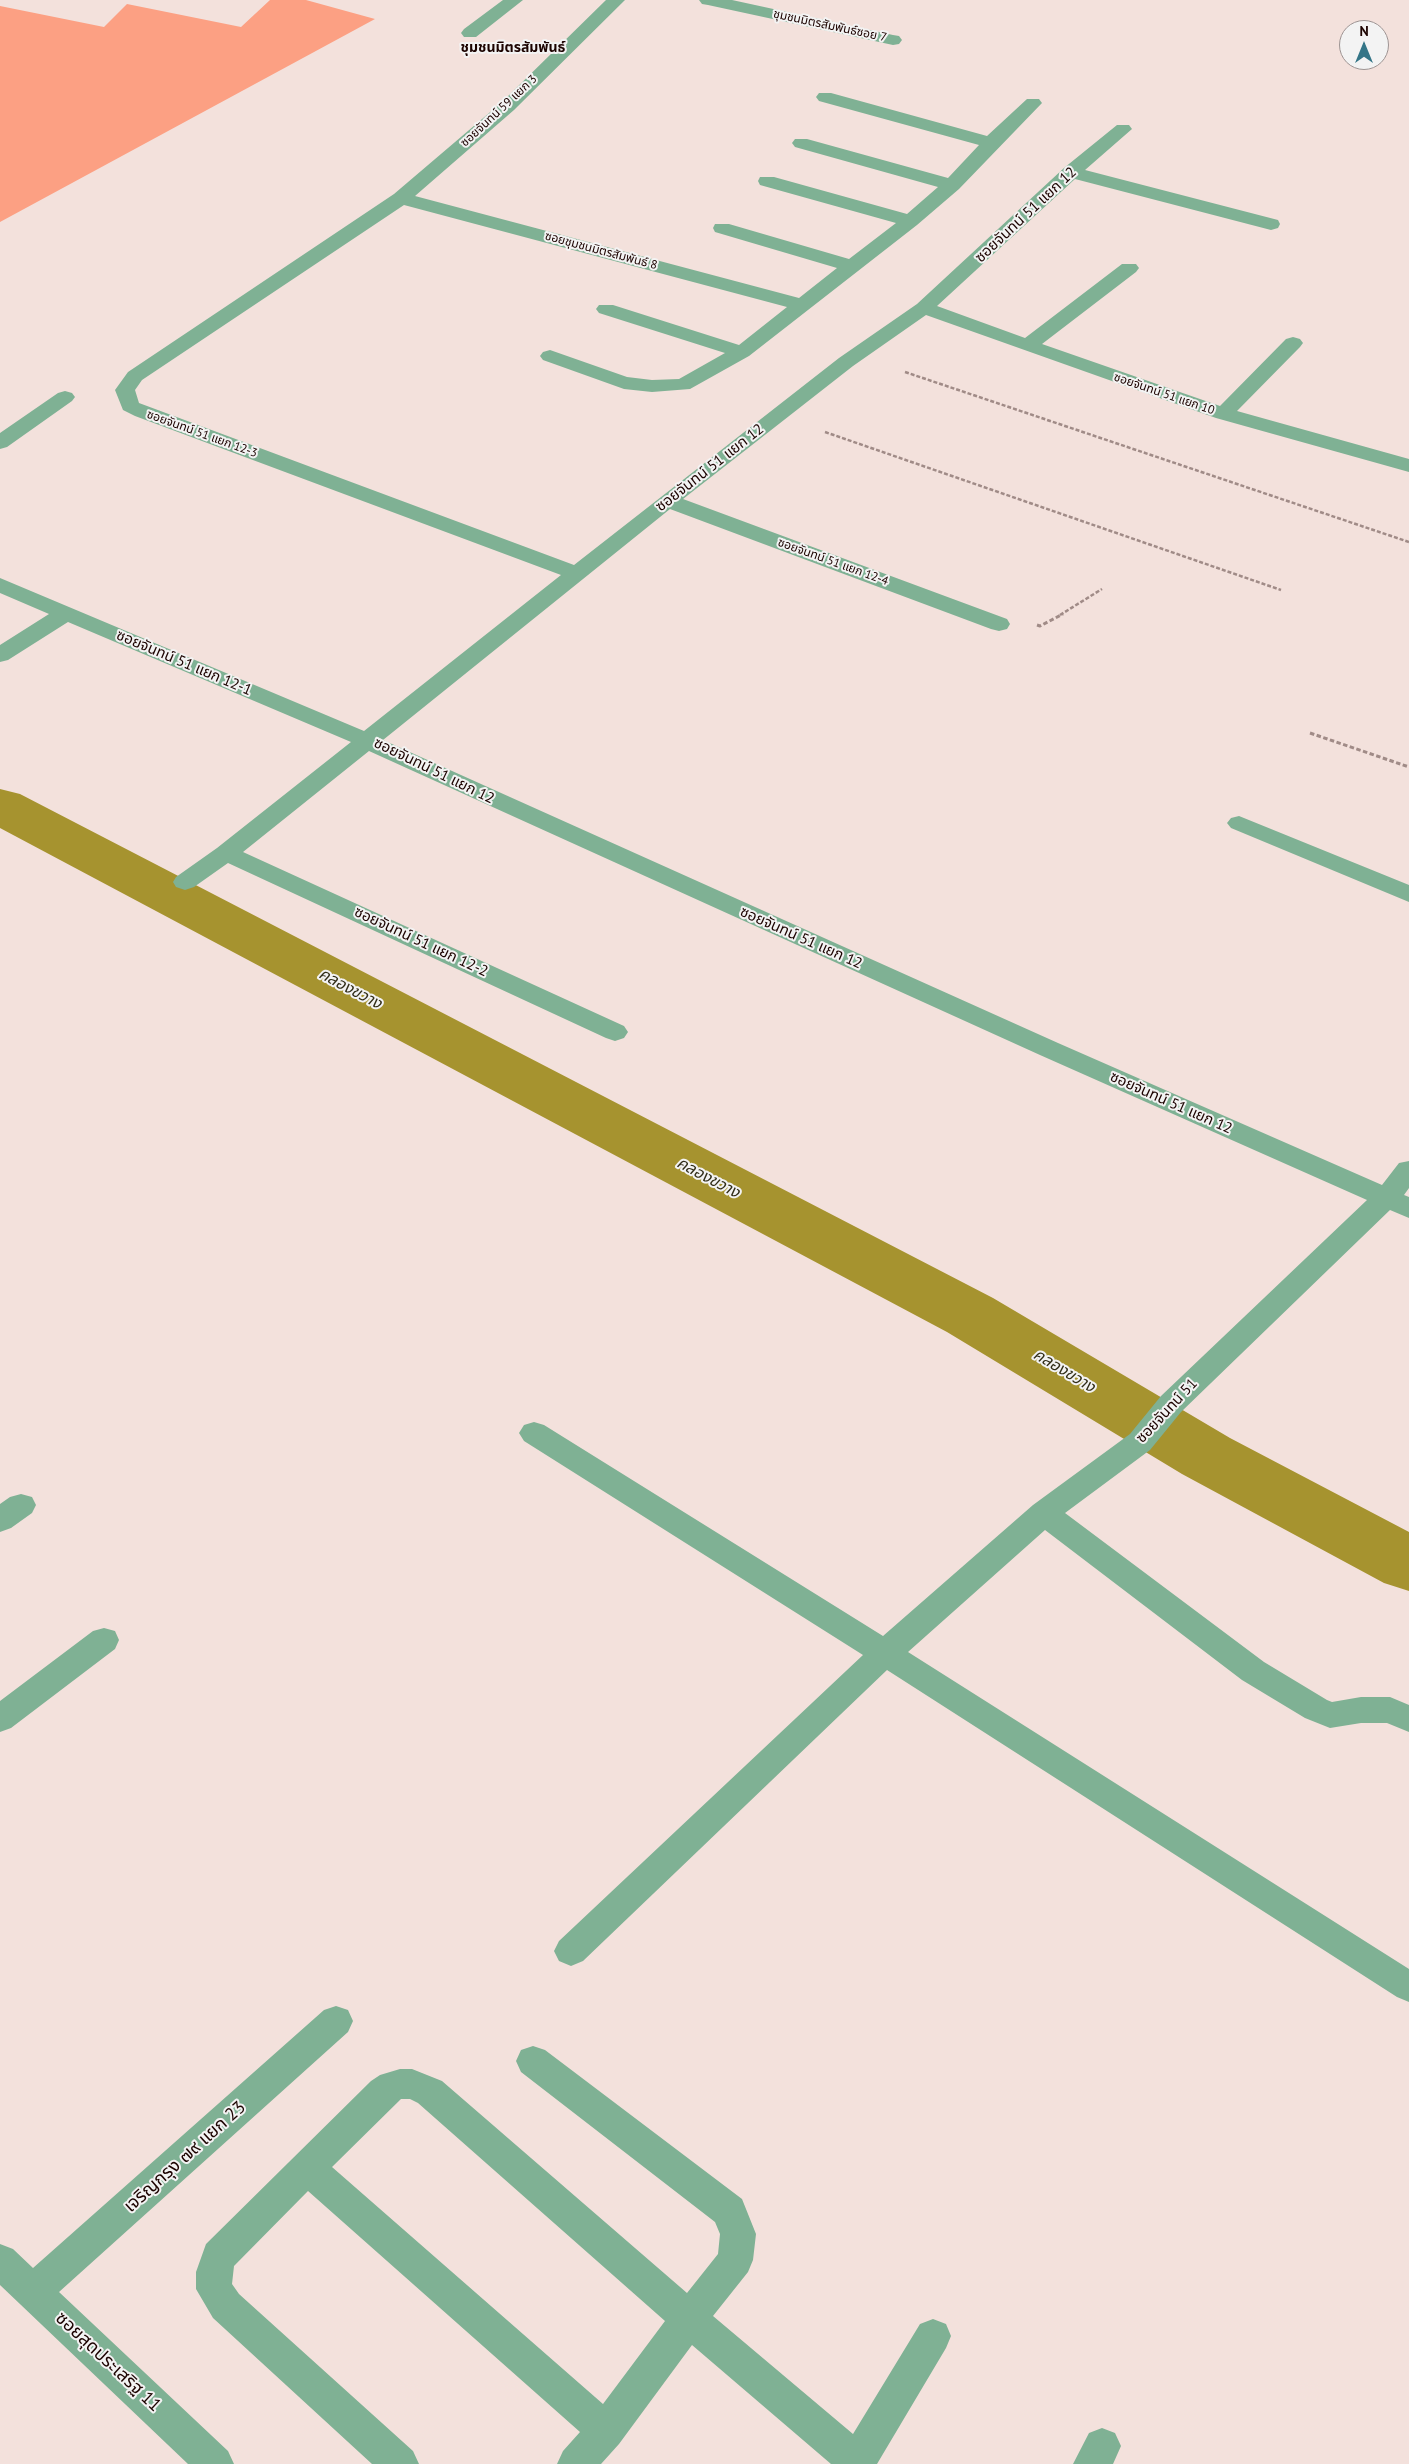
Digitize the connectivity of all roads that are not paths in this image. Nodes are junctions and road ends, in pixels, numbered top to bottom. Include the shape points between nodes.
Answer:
1 (514, 0) edge
2 (616, 0) edge
3 (708, 0) edge
4 (470, 33) dead end
5 (893, 40) dead end
6 (825, 97) dead end
7 (1033, 103) dead end
8 (1123, 129) dead end
9 (801, 143) dead end
10 (991, 143) junction
11 (1071, 172) junction
12 (768, 181) dead end
13 (952, 185) junction
14 (401, 198) junction
15 (910, 221) junction
16 (1271, 224) dead end
17 (722, 228) dead end
18 (850, 266) junction
19 (1129, 268) dead end
20 (801, 305) junction
21 (924, 308) junction
22 (606, 309) dead end
23 (1293, 343) dead end
24 (1027, 346) junction
25 (742, 352) junction
26 (550, 356) dead end
27 (65, 397) dead end
28 (1223, 414) junction
29 (0, 443) edge
30 (1409, 466) edge
31 (668, 501) junction
32 (577, 574) junction
33 (0, 585) edge
34 (66, 613) junction
35 (998, 624) dead end
36 (0, 655) edge
37 (367, 741) junction
38 (1239, 824) dead end
39 (226, 853) junction
40 (185, 882) dead end
41 (1409, 894) edge
42 (615, 1032) dead end
43 (1409, 1170) edge
44 (1397, 1203) edge
45 (534, 1433) dead end
46 (1044, 1513) junction
47 (104, 1640) dead end
48 (885, 1653) junction
49 (0, 1719) edge
50 (1409, 1719) edge
51 (572, 1951) dead end
52 (1409, 1987) edge
53 (336, 2021) dead end
54 (533, 2061) dead end
55 (309, 2169) junction
56 (0, 2261) edge
57 (33, 2292) junction
58 (689, 2319) junction
59 (933, 2336) dead end
60 (606, 2431) junction
61 (857, 2463) edge
62 (215, 2464) edge
63 (400, 2464) edge
64 (576, 2464) edge

1 - 4 street
2 - 14 street, ซอยจันทน์ 59 แยก 3 via 508,106
3 - 5 street, ชุมชนมิตรสัมพันธ์ซอย 7
6 - 10 street
7 - 10 street
8 - 11 street, ซอยจันทน์ 51 แยก 12
9 - 13 street
10 - 13 street
11 - 16 street
11 - 21 street, ซอยจันทน์ 51 แยก 12
12 - 15 street
13 - 15 street
14 - 20 street, ซอยชุมชนมิตรสัมพันธ์ 8
14 - 32 street, ซอยจันทน์ 51 แยก 12-3 via 135,376 126,390 130,406
15 - 18 street
17 - 18 street
18 - 20 street
19 - 24 street
20 - 25 street
21 - 24 street, ซอยจันทน์ 51 แยก 10
21 - 31 street, ซอยจันทน์ 51 แยก 12 via 856,355
22 - 25 street
23 - 28 street
24 - 28 street, ซอยจันทน์ 51 แยก 10
25 - 26 street via 684,384 652,386 624,383
27 - 29 street
28 - 30 street, ซอยจันทน์ 51 แยก 10
31 - 32 street, ซอยจันทน์ 51 แยก 12
31 - 35 street, ซอยจันทน์ 51 แยก 12-4
32 - 37 street, ซอยจันทน์ 51 แยก 12
33 - 34 street, ซอยจันทน์ 51 แยก 12-1
34 - 36 street
34 - 37 street, ซอยจันทน์ 51 แยก 12-1
37 - 39 street
37 - 44 street, ซอยจันทน์ 51 แยก 12
38 - 41 street
39 - 40 street
39 - 42 street, ซอยจันทน์ 51 แยก 12-2
43 - 44 street, ซอยจันทน์ 51
44 - 46 street, ซอยจันทน์ 51 via 1171,1404 1140,1442
45 - 48 street
46 - 48 street, ซอยจันทน์ 51
46 - 50 street via 1253,1671 1316,1709 1330,1715 1390,1710
47 - 49 street
48 - 51 street, ซอยจันทน์ 51
48 - 52 street
53 - 57 street, เจริญกรุง ๗๙ แยก 23
54 - 58 street via 729,2212 738,2234 735,2260
55 - 58 street via 383,2092 392,2086 412,2084 430,2092
55 - 60 street
55 - 63 street via 220,2256 214,2272 214,2288 226,2306
56 - 57 street, ซอยสุดประเสริฐ 11
57 - 62 street, ซอยสุดประเสริฐ 11
58 - 60 street
58 - 61 street
59 - 61 street
60 - 64 street

